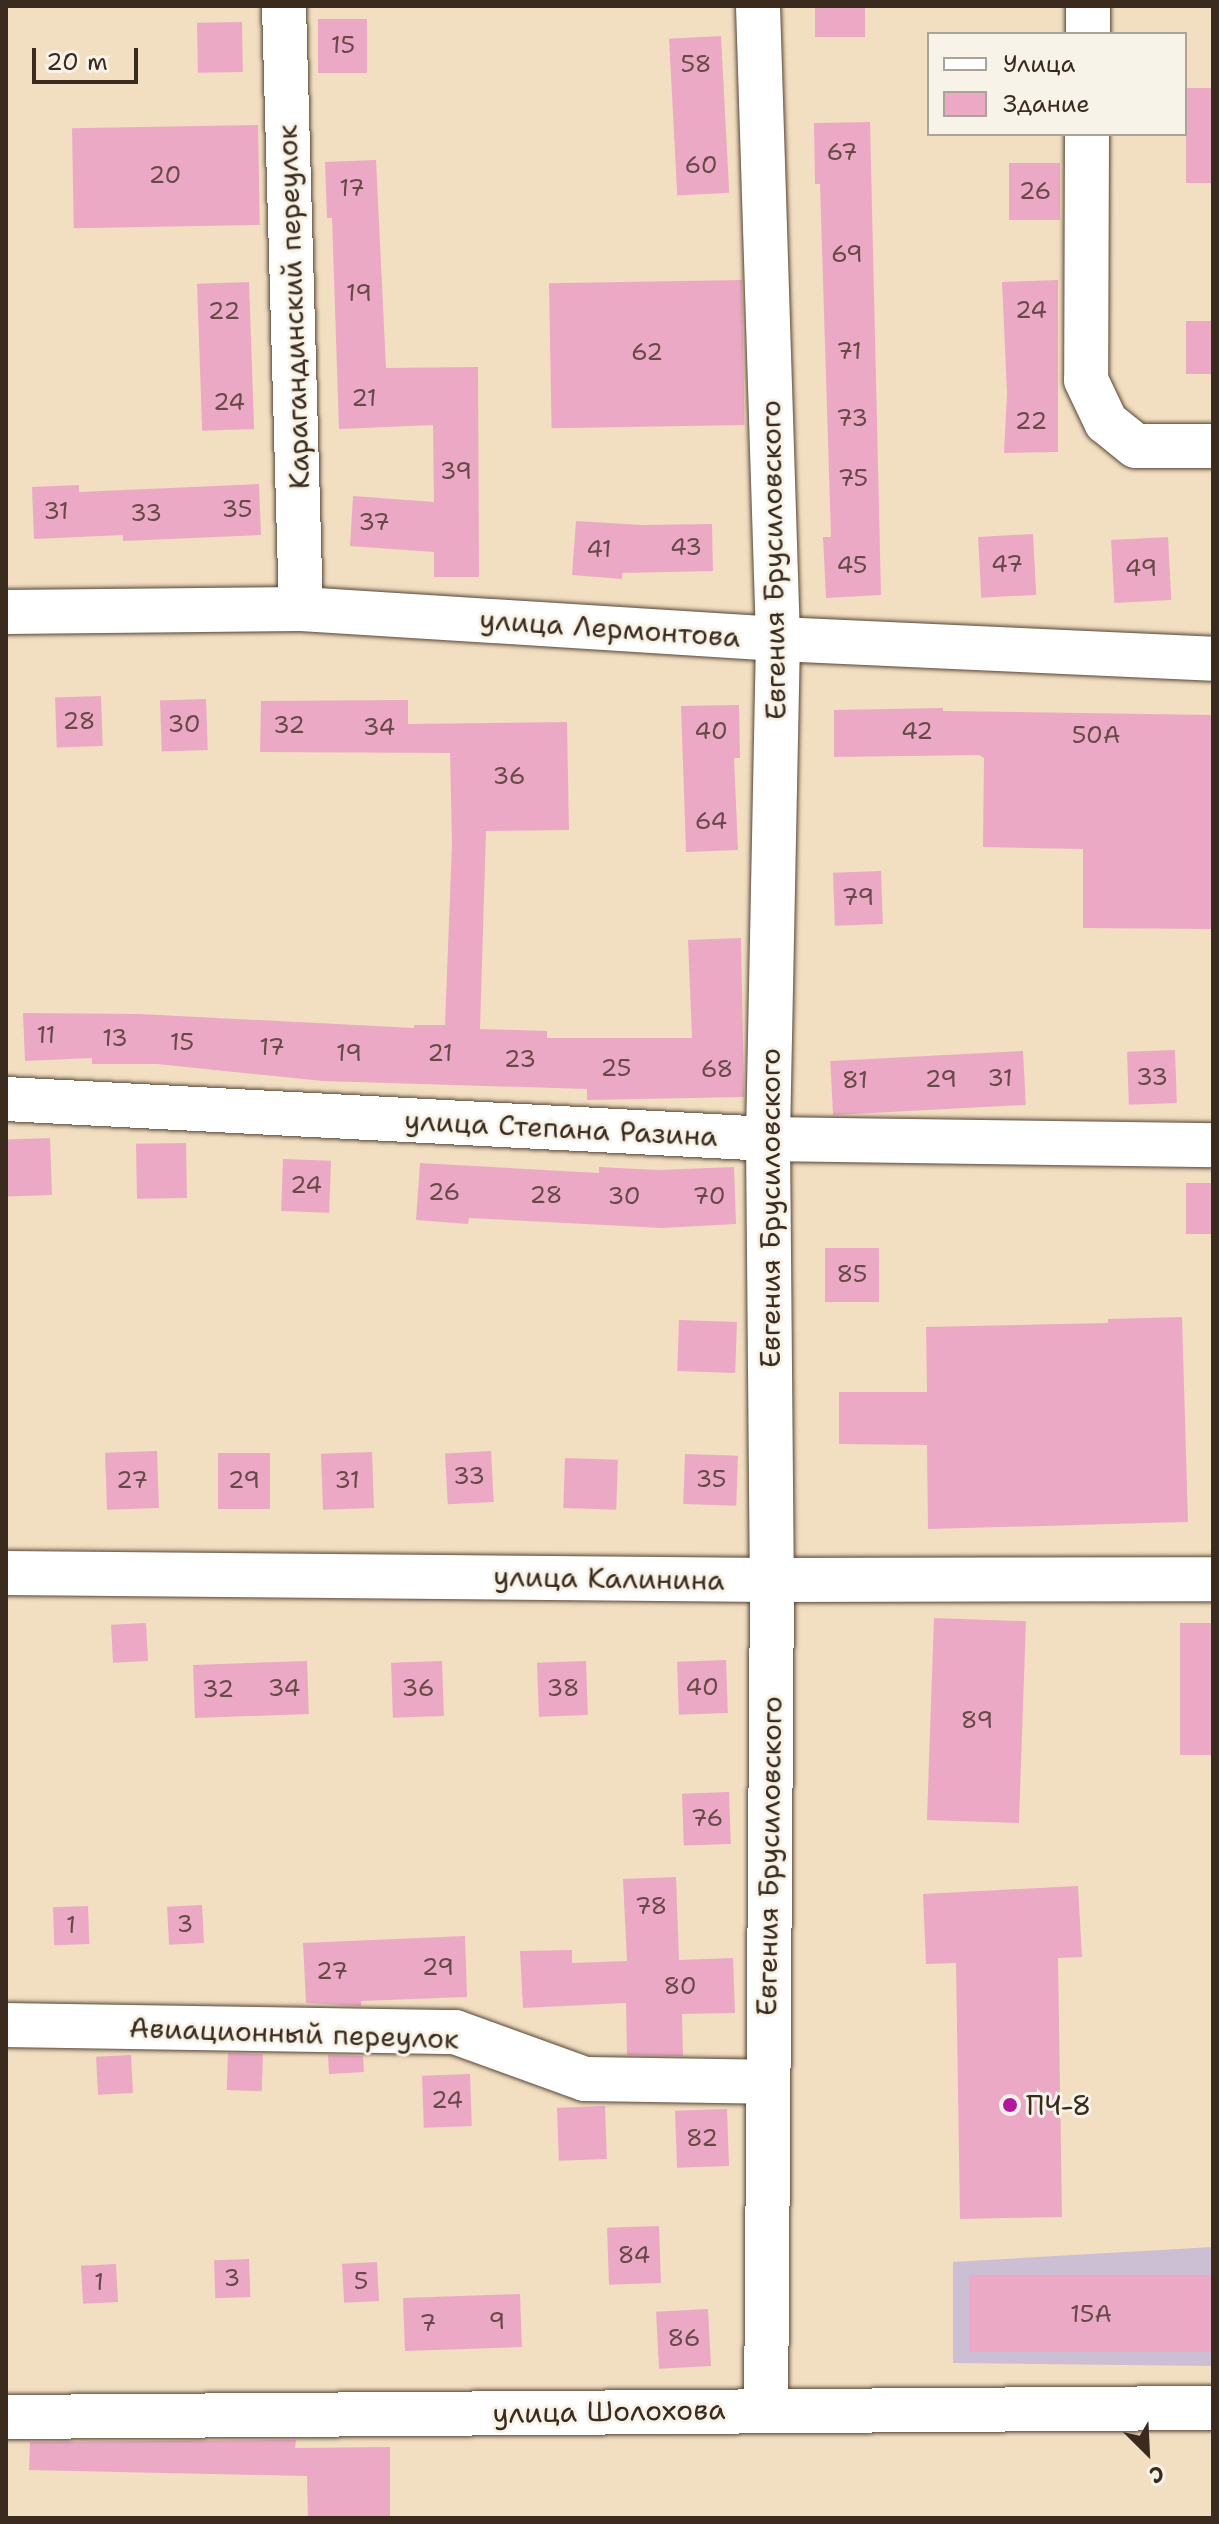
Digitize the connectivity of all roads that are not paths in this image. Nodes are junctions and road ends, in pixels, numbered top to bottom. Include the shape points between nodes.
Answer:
1 (284, 6) edge
2 (758, 6) edge
3 (1088, 6) edge
4 (1088, 32) edge
5 (1087, 136) edge
6 (1213, 446) edge
7 (301, 609) junction
8 (6, 612) edge
9 (778, 639) junction
10 (1213, 659) edge
11 (6, 1099) edge
12 (768, 1139) junction
13 (1213, 1145) edge
14 (6, 1573) edge
15 (1213, 1579) edge
16 (772, 1580) junction
17 (6, 2025) edge
18 (767, 2082) junction
19 (1213, 2408) edge
20 (766, 2410) junction
21 (6, 2417) edge

1 - 7 street, Карагандинский переулок
2 - 9 street, Евгения Брусиловского
3 - 4 street
5 - 6 street via 1086,380 1106,422 1136,446
7 - 8 street, улица Лермонтова
7 - 9 street, улица Лермонтова
9 - 10 street, улица Лермонтова
9 - 12 street, Евгения Брусиловского
11 - 12 street, улица Степана Разина
12 - 13 street, улица Степана Разина
12 - 16 street, Евгения Брусиловского
14 - 16 street, улица Калинина
15 - 16 street, улица Калинина
16 - 18 street, Евгения Брусиловского
17 - 18 street, Авиационный переулок via 455,2032 585,2079
18 - 20 street, Евгения Брусиловского
19 - 20 street, улица Шолохова
20 - 21 street, улица Шолохова

